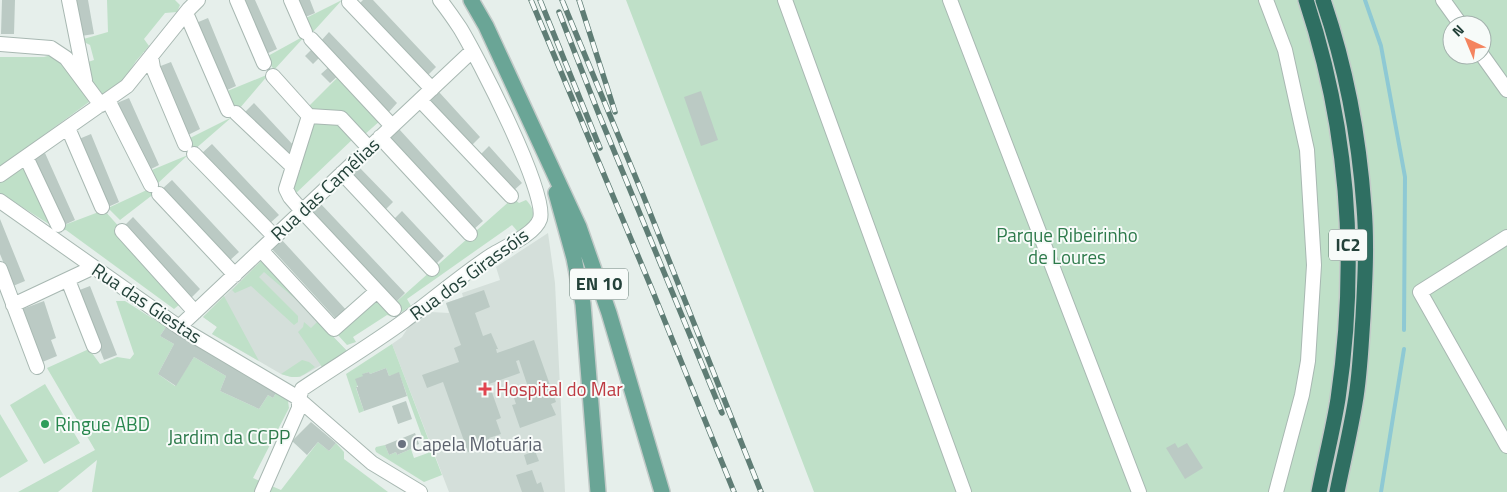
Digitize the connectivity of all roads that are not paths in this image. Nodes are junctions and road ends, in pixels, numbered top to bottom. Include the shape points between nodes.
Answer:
1 (69, 0) edge
2 (237, 0) edge
3 (291, 0) edge
4 (440, 0) edge
5 (472, 0) edge
6 (785, 0) edge
7 (950, 0) edge
8 (1266, 0) edge
9 (1306, 0) edge
10 (1323, 0) edge
11 (1443, 0) edge
12 (349, 2) dead end
13 (188, 6) edge
14 (1454, 15) edge
15 (0, 44) edge
16 (472, 51) junction
17 (151, 56) junction
18 (264, 62) dead end
19 (1489, 65) edge
20 (273, 76) dead end
21 (86, 85) junction
22 (432, 88) junction
23 (1507, 90) edge
24 (420, 100) junction
25 (104, 102) junction
26 (309, 116) junction
27 (392, 126) junction
28 (68, 128) junction
29 (380, 137) junction
30 (369, 148) junction
31 (26, 157) junction
32 (549, 163) junction
33 (293, 168) junction
34 (342, 173) junction
35 (0, 175) edge
36 (511, 196) dead end
37 (0, 201) edge
38 (102, 207) dead end
39 (302, 211) junction
40 (58, 225) dead end
41 (122, 231) dead end
42 (470, 234) dead end
43 (275, 237) junction
44 (1507, 237) edge
45 (261, 250) junction
46 (94, 267) junction
47 (432, 269) dead end
48 (0, 270) edge
49 (235, 275) junction
50 (68, 280) junction
51 (377, 291) junction
52 (14, 305) junction
53 (394, 309) dead end
54 (195, 312) junction
55 (179, 327) junction
56 (94, 346) dead end
57 (37, 367) dead end
58 (298, 398) junction
59 (1506, 442) edge
60 (262, 492) edge
61 (420, 492) edge
62 (598, 492) edge
63 (662, 492) edge
64 (964, 492) edge
65 (1139, 492) edge
66 (1276, 492) edge
67 (1319, 492) edge
68 (1337, 492) edge

1 - 21 street
2 - 18 street
3 - 27 street via 308,36
4 - 16 street, Rua dos Girassóis
5 - 32 main road, EN 10
6 - 64 street
7 - 65 street
8 - 66 street via 1285,50 1307,150 1314,265 1308,361
9 - 67 highway, IC2 via 1319,39 1341,146 1349,266 1338,400
10 - 68 highway, IC2 via 1348,89 1364,208 1365,264 1355,402
11 - 14 street
12 - 22 street
13 - 17 street
13 - 33 street via 232,111
15 - 21 street via 51,48 66,58
16 - 22 street, Rua das Camélias
16 - 58 street, Rua dos Girassóis via 532,178 541,209 538,223 447,286 404,321 302,389
17 - 25 street via 127,86
17 - 43 street via 153,68 190,149
19 - 23 street
20 - 26 street
21 - 25 street
22 - 24 street, Rua das Camélias
24 - 27 street, Rua das Camélias
24 - 36 street
25 - 28 street
25 - 49 street via 155,189
26 - 30 street via 341,118
26 - 33 street
27 - 29 street, Rua das Camélias
28 - 31 street
28 - 38 street
29 - 30 street, Rua das Camélias
29 - 42 street
30 - 34 street, Rua das Camélias
31 - 35 street
31 - 40 street
32 - 62 main road, EN 10 via 583,304
32 - 63 main road, EN 10 via 579,227 609,313
33 - 39 street via 286,189
34 - 39 street, Rua das Camélias
34 - 47 street
37 - 46 street, Rua das Giestas
39 - 43 street, Rua das Camélias
39 - 51 street
41 - 54 street
43 - 45 street, Rua das Camélias
44 - 59 street via 1420,292
45 - 49 street, Rua das Camélias
45 - 51 street via 334,329
46 - 50 street
46 - 55 street, Rua das Giestas
48 - 52 street
49 - 54 street, Rua das Camélias
50 - 52 street
50 - 56 street
51 - 53 street
52 - 57 street
54 - 55 street, Rua das Camélias
55 - 58 street, Rua das Giestas
58 - 60 street via 299,408
58 - 61 street, Rua das Giestas via 372,463

